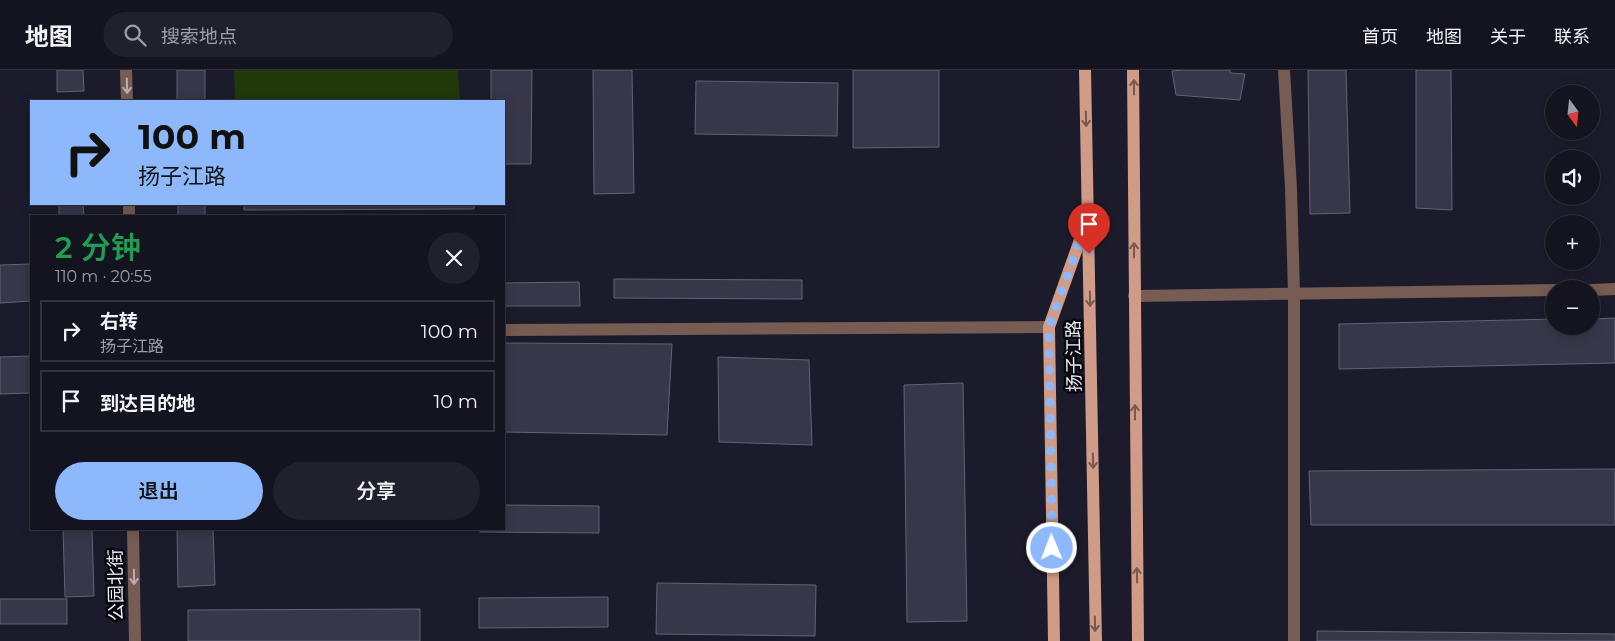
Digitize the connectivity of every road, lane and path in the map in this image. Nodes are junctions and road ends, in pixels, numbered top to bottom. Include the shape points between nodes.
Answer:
1 (126, 70) edge
2 (1085, 70) edge
3 (1134, 70) edge
4 (1284, 70) edge
5 (127, 100) edge
6 (1089, 216) junction
7 (1615, 289) edge
8 (1545, 290) edge
9 (1600, 290) edge
10 (1294, 293) junction
11 (1134, 296) junction
12 (1049, 327) junction
13 (505, 330) edge
14 (133, 530) edge
15 (134, 641) edge
16 (1054, 641) edge
17 (1096, 641) edge
18 (1138, 641) edge
19 (1294, 641) edge

1 -> 5 street
2 -> 6 main road, 扬子江路
11 -> 3 main road
4 - 10 street
6 - 12 main road
6 -> 17 main road, 扬子江路
7 - 9 street
8 - 10 street
10 - 11 street
10 - 19 street
18 -> 11 main road
12 - 13 street
12 - 16 main road
14 -> 15 street, 公园北街

